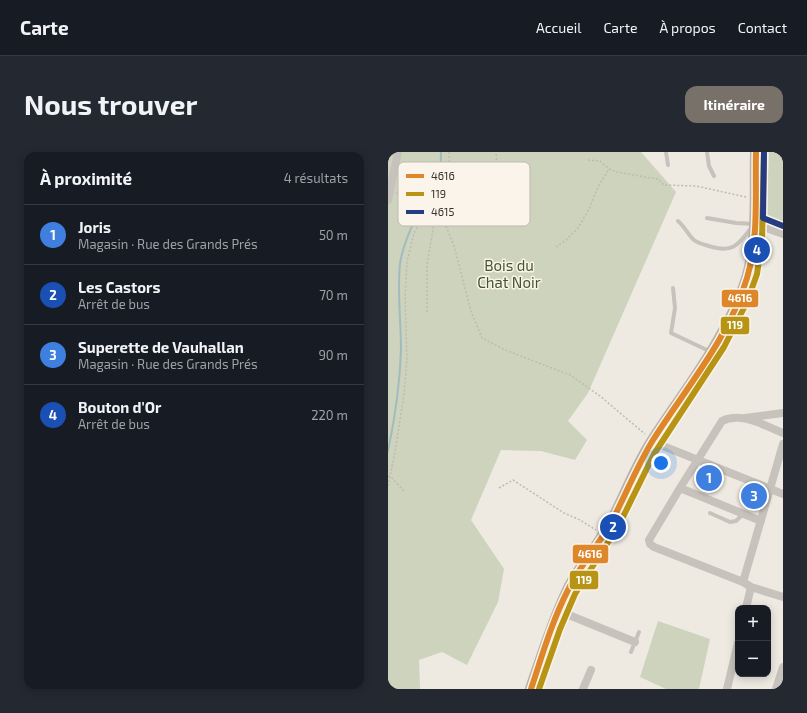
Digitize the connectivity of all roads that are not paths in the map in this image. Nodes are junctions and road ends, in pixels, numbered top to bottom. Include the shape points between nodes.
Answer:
1 (398, 152) edge
2 (666, 152) edge
3 (707, 152) edge
4 (756, 152) edge
5 (668, 165) dead end
6 (714, 176) dead end
7 (388, 200) edge
8 (707, 218) dead end
9 (678, 222) dead end
10 (755, 224) junction
11 (783, 234) edge
12 (673, 288) dead end
13 (712, 352) junction
14 (783, 413) edge
15 (744, 418) junction
16 (783, 433) edge
17 (653, 440) junction
18 (783, 444) edge
19 (697, 460) junction
20 (680, 488) junction
21 (770, 489) junction
22 (783, 494) edge
23 (710, 513) dead end
24 (744, 514) junction
25 (761, 520) junction
26 (743, 582) junction
27 (751, 587) junction
28 (783, 597) edge
29 (747, 605) edge
30 (559, 611) junction
31 (639, 632) dead end
32 (635, 642) junction
33 (631, 652) dead end
34 (735, 656) edge
35 (783, 667) edge
36 (591, 670) dead end
37 (531, 689) edge
38 (583, 689) edge
39 (727, 689) edge
40 (776, 689) edge

1 - 7 street
2 - 5 lane
3 - 6 lane
4 - 10 main road
8 - 10 lane
9 - 10 lane via 694,240 726,250 739,243
10 - 11 street
10 - 13 main road via 750,267 742,293
12 - 13 lane via 675,308 671,333
13 - 17 main road
14 - 15 street
15 - 16 street
15 - 19 street via 727,418 722,421
17 - 19 street
17 - 30 main road via 638,465 612,521 574,579
18 - 21 street
19 - 20 street
19 - 21 street
20 - 24 street
20 - 26 street via 649,540 650,544
21 - 22 street
21 - 25 street
23 - 24 lane via 730,522 736,521
24 - 25 street
25 - 26 street
26 - 27 street
27 - 28 street
27 - 29 street
30 - 32 street
30 - 37 main road
31 - 32 lane
32 - 33 lane
34 - 39 street
35 - 40 street
36 - 38 street

